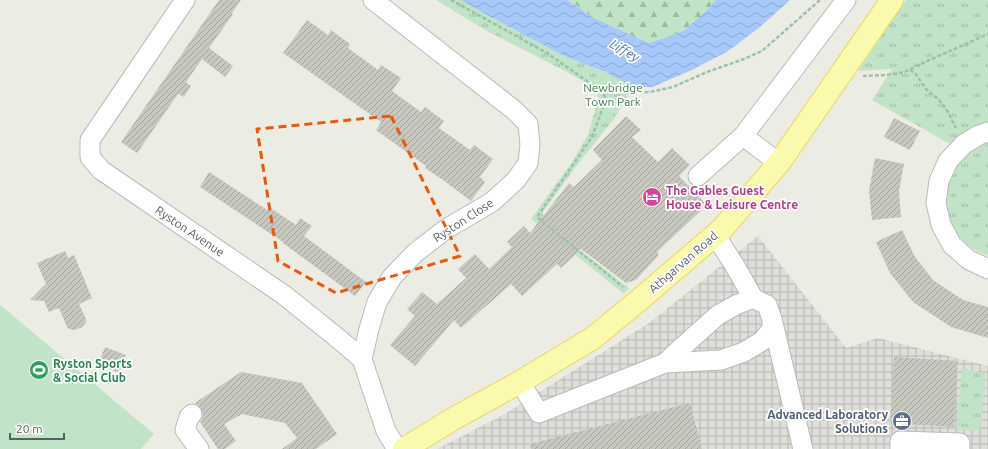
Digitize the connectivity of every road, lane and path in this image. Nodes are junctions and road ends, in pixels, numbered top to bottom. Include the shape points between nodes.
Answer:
1 (185, 0) edge
2 (373, 0) edge
3 (451, 0) edge
4 (820, 0) edge
5 (846, 0) edge
6 (892, 0) edge
7 (988, 34) edge
8 (910, 70) junction
9 (841, 73) junction
10 (604, 93) junction
11 (988, 132) edge
12 (744, 136) junction
13 (964, 144) junction
14 (778, 163) junction
15 (698, 176) dead end
16 (715, 236) junction
17 (988, 269) edge
18 (753, 298) junction
19 (638, 301) junction
20 (772, 319) junction
21 (362, 359) junction
22 (666, 363) junction
23 (520, 382) junction
24 (192, 414) dead end
25 (199, 449) edge
26 (397, 449) edge
27 (404, 449) edge
28 (803, 449) edge
29 (900, 449) edge
30 (960, 449) edge

1 - 21 street, Ryston Avenue via 90,140 90,156 101,170 284,295
2 - 21 street, Ryston Close via 514,110 528,124 530,145 528,163 516,180 492,202 446,229 415,253 392,277 377,302
3 - 10 path via 547,53
4 - 10 path via 762,52 673,87 630,93 613,89
5 - 12 street
6 - 9 main road, Athgarvan Road
7 - 8 path
8 - 9 path via 858,76
8 - 13 path via 940,101
9 - 14 main road, Athgarvan Road
10 - 19 path via 605,102 592,137 537,218
11 - 13 street
12 - 14 street
12 - 15 street
13 - 17 street via 948,161 939,181 936,203 941,225 952,245 969,260
14 - 16 main road, Athgarvan Road
16 - 18 street
16 - 19 main road, Athgarvan Road
18 - 20 street via 767,305
18 - 22 street via 718,315
19 - 23 main road, Athgarvan Road via 593,338
20 - 22 street via 772,329 762,341 744,352 721,360
20 - 28 street
21 - 26 street via 386,431
22 - 23 street via 539,413
23 - 27 main road, Athgarvan Road
24 - 25 street via 185,430
29 - 30 street via 900,441 960,443

